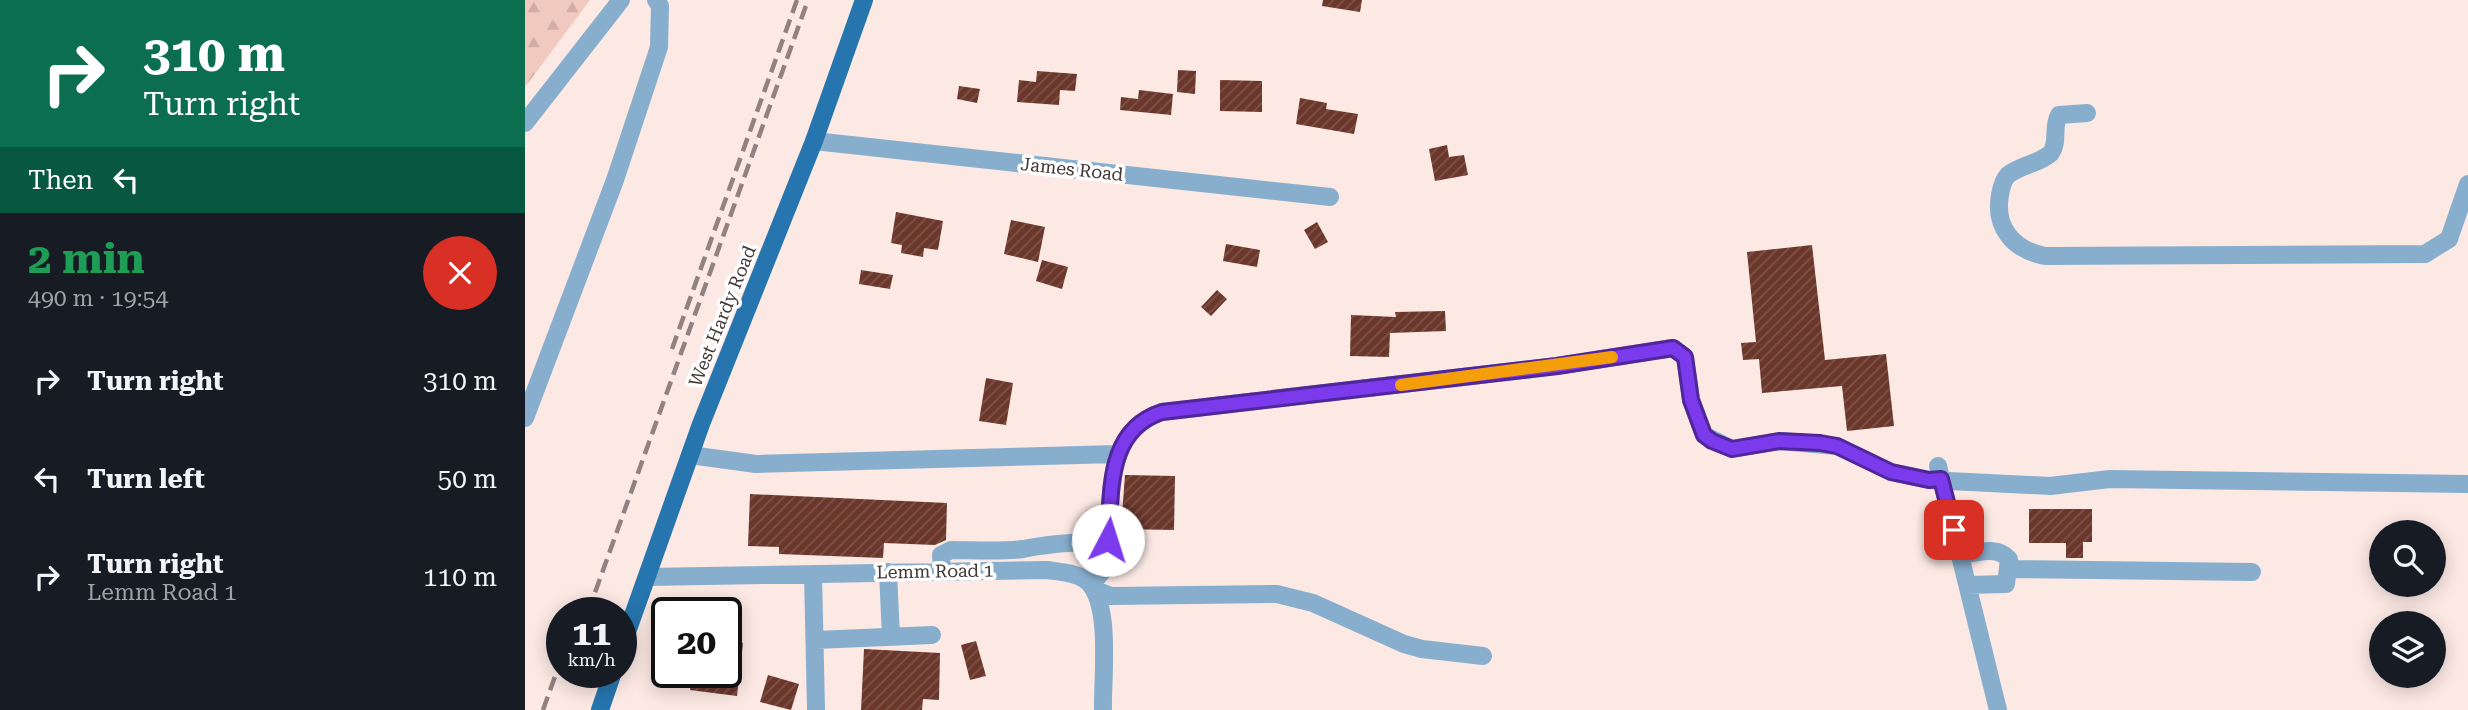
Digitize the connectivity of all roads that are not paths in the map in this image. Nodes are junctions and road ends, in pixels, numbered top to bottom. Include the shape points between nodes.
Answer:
1 (621, 0) edge
2 (656, 0) edge
3 (864, 0) edge
4 (2087, 113) dead end
5 (525, 123) edge
6 (814, 141) junction
7 (2468, 184) edge
8 (1330, 197) dead end
9 (525, 418) edge
10 (1116, 454) junction
11 (690, 455) junction
12 (1940, 473) junction
13 (2468, 484) edge
14 (1110, 547) junction
15 (1960, 555) junction
16 (2009, 569) junction
17 (942, 571) junction
18 (888, 572) junction
19 (2252, 572) dead end
20 (813, 574) junction
21 (647, 577) junction
22 (1968, 585) junction
23 (1093, 588) junction
24 (637, 605) edge
25 (932, 635) dead end
26 (891, 637) junction
27 (816, 640) junction
28 (1483, 656) dead end
29 (608, 688) edge
30 (600, 710) edge
31 (816, 710) edge
32 (1103, 710) edge
33 (1998, 710) edge

1 - 5 street
2 - 9 street via 660,6 659,47 615,180
3 - 6 main road, West Hardy Road
4 - 7 street via 2059,115 2051,153 2008,175 2003,184 1998,210 2001,224 2029,253 2205,258 2425,254 2449,239
6 - 8 street, James Road
6 - 11 main road, West Hardy Road
10 - 11 street via 756,464
10 - 12 street via 1146,418 1162,412 1543,368 1673,348 1685,357 1691,400 1704,435 1712,441 1732,449 1779,441 1820,443 1837,446 1891,472 1929,480
10 - 14 street
11 - 21 main road, West Hardy Road
12 - 13 street via 2050,486 2110,479
12 - 15 street
14 - 17 street via 1039,544 1023,549 951,551 941,555
14 - 23 street
15 - 16 street via 1992,550 2009,559
15 - 22 street
16 - 19 street
16 - 22 street via 2006,584
17 - 18 street, Lemm Road 1
17 - 23 street, Lemm Road 1 via 1047,570 1075,574
18 - 20 street, Lemm Road 1
18 - 26 street
20 - 21 street, Lemm Road 1
20 - 27 street
21 - 24 main road, West Hardy Road
22 - 33 street
23 - 28 street, Lemm Road 1 via 1111,596 1277,594 1313,603 1413,646
23 - 32 street via 1102,609
25 - 26 street
26 - 27 street
27 - 31 street
29 - 30 main road

